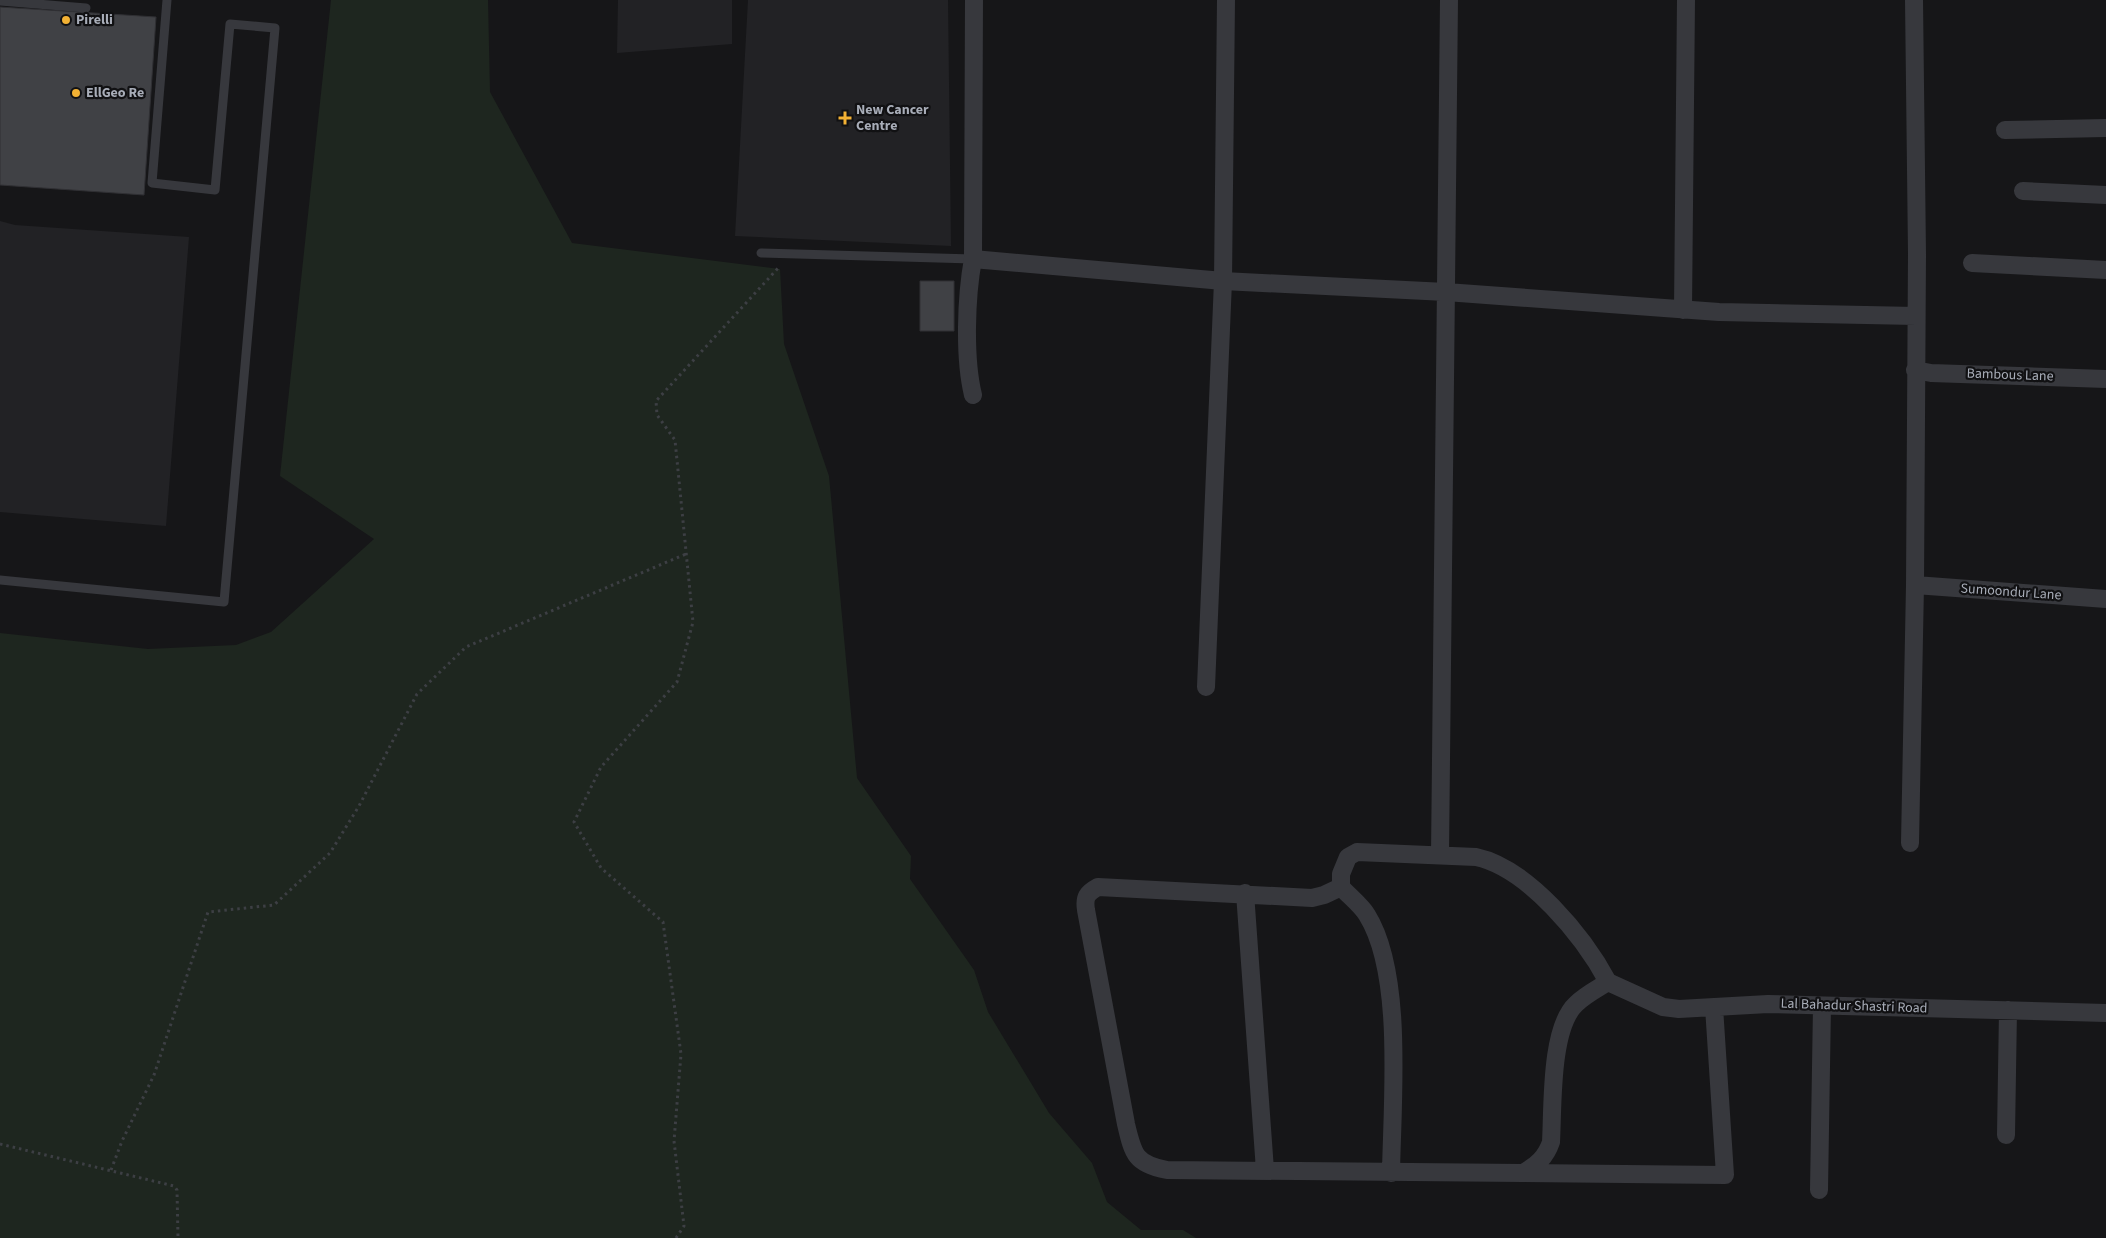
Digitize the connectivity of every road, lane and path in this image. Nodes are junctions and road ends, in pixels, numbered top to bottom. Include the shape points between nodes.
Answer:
1 (167, 0) edge
2 (974, 0) edge
3 (1226, 0) edge
4 (1449, 0) edge
5 (1686, 0) edge
6 (1914, 0) edge
7 (0, 1) edge
8 (86, 8) dead end
9 (2106, 128) edge
10 (2005, 130) dead end
11 (2022, 191) dead end
12 (2106, 195) edge
13 (761, 253) dead end
14 (791, 254) junction
15 (973, 259) junction
16 (1972, 262) dead end
17 (2106, 270) edge
18 (1223, 281) junction
19 (1446, 292) junction
20 (1683, 310) junction
21 (1916, 316) junction
22 (1915, 370) junction
23 (2106, 379) edge
24 (973, 395) dead end
25 (686, 554) junction
26 (0, 580) edge
27 (1916, 586) junction
28 (2106, 600) edge
29 (1206, 687) dead end
30 (1910, 843) dead end
31 (1440, 855) junction
32 (1341, 887) junction
33 (1245, 892) junction
34 (1608, 982) junction
35 (1822, 1006) junction
36 (1714, 1007) junction
37 (2008, 1010) junction
38 (2106, 1013) edge
39 (2006, 1135) dead end
40 (0, 1144) edge
41 (112, 1170) junction
42 (1265, 1170) junction
43 (1391, 1173) junction
44 (1523, 1173) junction
45 (1819, 1190) dead end
46 (178, 1238) edge
47 (676, 1238) edge

1 - 26 lane via 152,183 215,190 230,24 275,28 224,602
2 - 15 street
3 - 18 street
4 - 19 street
5 - 20 street
6 - 21 street
7 - 8 lane
9 - 10 street
11 - 12 street
13 - 14 lane
14 - 15 lane
14 - 25 path via 656,401 657,415 675,440
15 - 18 street
15 - 24 street via 969,282 968,376
16 - 17 street
18 - 19 street
18 - 29 street
19 - 20 street
19 - 31 street
20 - 21 street
21 - 22 street
22 - 23 street, Bambous Lane
22 - 27 street
25 - 41 path via 466,647 417,694 359,806 330,853 274,905 208,912 154,1075 122,1141
25 - 47 path via 693,622 677,682 601,767 574,822 601,868 663,922 681,1054 674,1141 684,1226
27 - 28 street, Sumoondur Lane
27 - 30 street
31 - 32 street via 1357,852 1344,863
31 - 34 street via 1493,861 1537,891 1594,956
32 - 33 street via 1312,898
32 - 43 street via 1367,915 1384,957 1392,1007
33 - 42 street
33 - 42 street via 1098,887 1085,899 1126,1124 1137,1157 1148,1166 1167,1170
34 - 36 street, Lal Bahadur Shastri Road via 1663,1008
34 - 44 street via 1575,1004 1563,1022 1558,1043 1551,1142 1548,1152 1537,1165
35 - 36 street, Lal Bahadur Shastri Road
35 - 37 street, Lal Bahadur Shastri Road
35 - 45 street
36 - 44 street via 1725,1175
37 - 38 street, Lal Bahadur Shastri Road
37 - 39 street
40 - 41 path
41 - 46 path via 174,1186 177,1190
42 - 43 street
43 - 44 street

